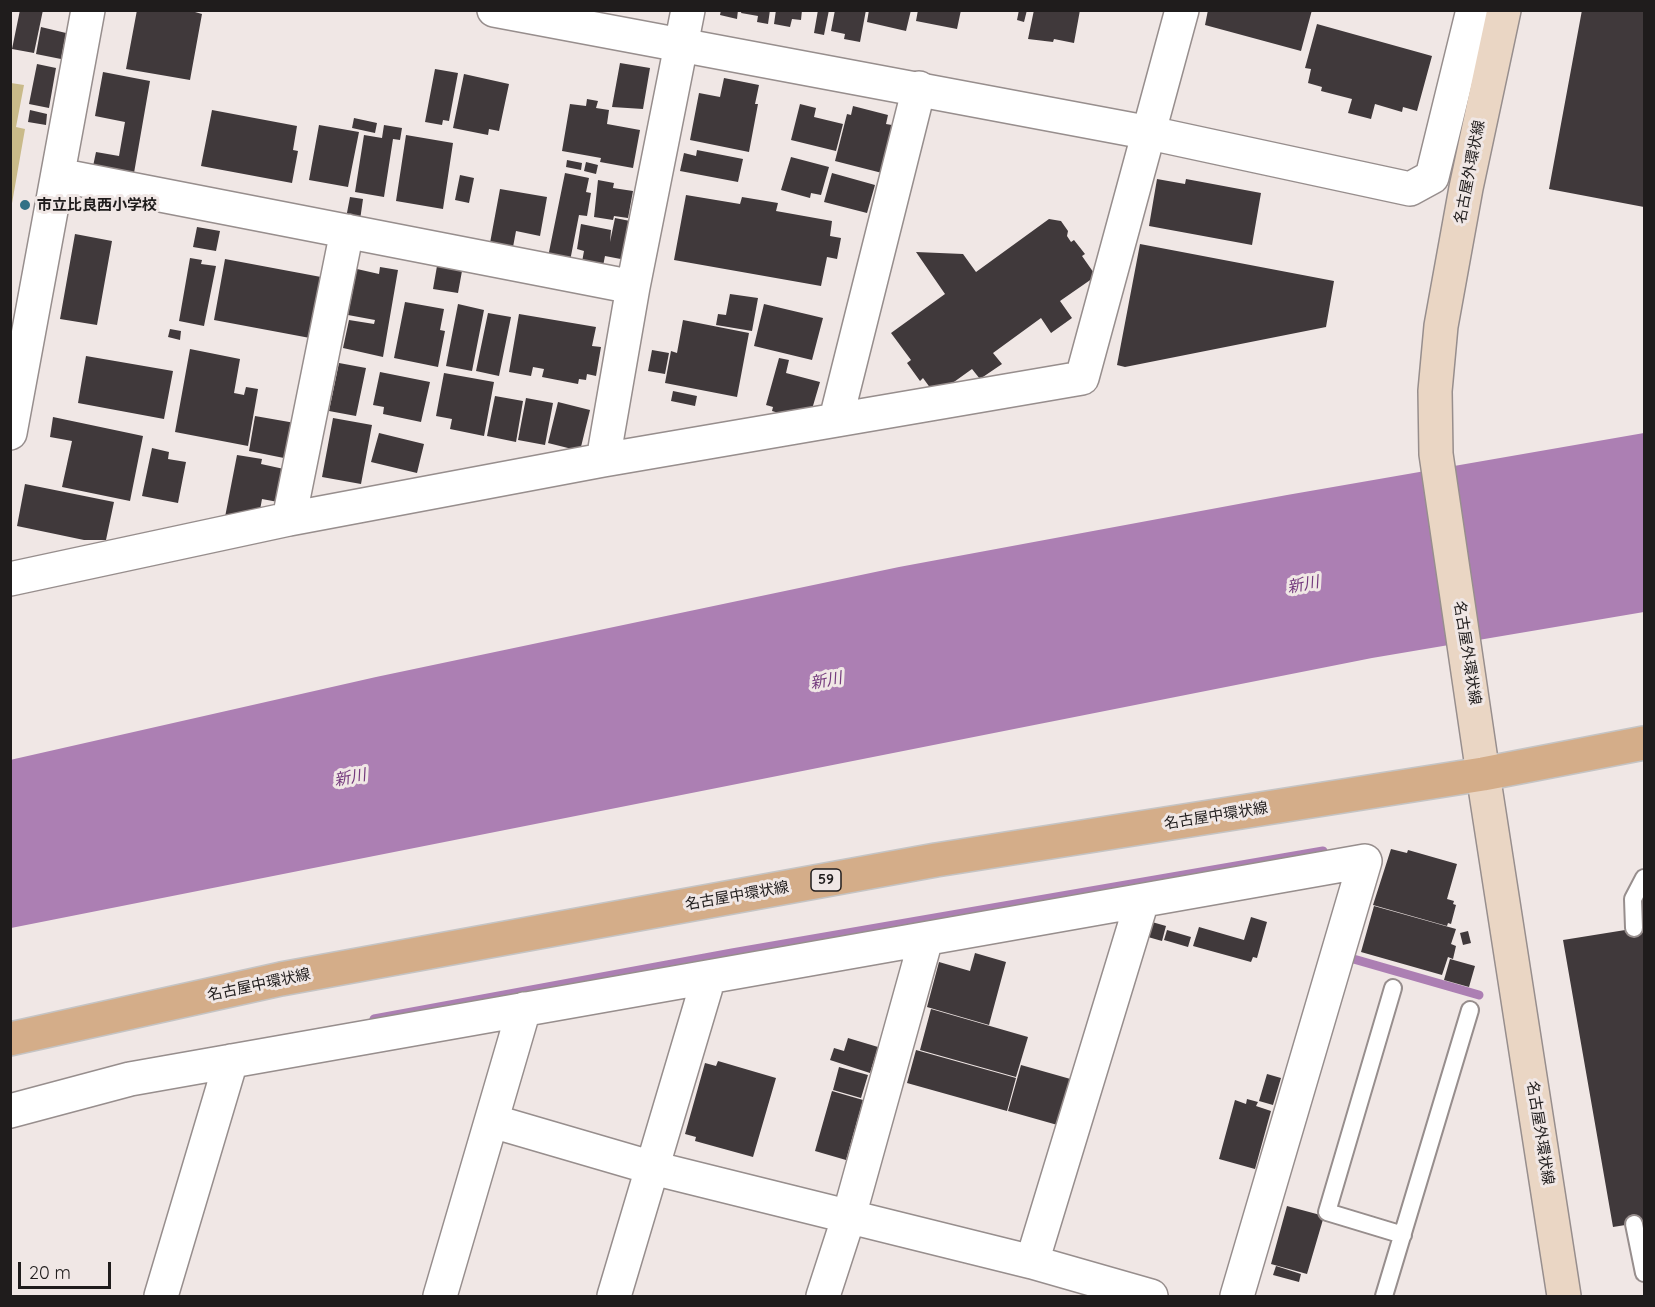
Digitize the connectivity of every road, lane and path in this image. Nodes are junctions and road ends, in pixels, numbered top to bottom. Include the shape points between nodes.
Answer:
1 (88, 10) edge
2 (494, 10) edge
3 (688, 10) edge
4 (1182, 10) edge
5 (1473, 10) edge
6 (1504, 10) edge
7 (681, 44) junction
8 (919, 88) junction
9 (1150, 133) junction
10 (58, 175) junction
11 (347, 231) junction
12 (633, 287) junction
13 (836, 419) junction
14 (10, 433) edge
15 (603, 460) junction
16 (289, 519) junction
17 (10, 579) edge
18 (1644, 743) edge
19 (1483, 774) junction
20 (1644, 878) edge
21 (1142, 901) junction
22 (1634, 928) dead end
23 (926, 939) junction
24 (709, 977) junction
25 (1393, 988) dead end
26 (524, 1009) junction
27 (1470, 1010) dead end
28 (10, 1039) edge
29 (231, 1061) junction
30 (10, 1111) edge
31 (492, 1121) junction
32 (653, 1167) junction
33 (849, 1216) junction
34 (1634, 1224) dead end
35 (1403, 1235) junction
36 (1032, 1262) junction
37 (1644, 1273) edge
38 (161, 1296) edge
39 (440, 1296) edge
40 (614, 1296) edge
41 (823, 1296) edge
42 (1151, 1296) edge
43 (1237, 1296) edge
44 (1384, 1296) edge
45 (1564, 1296) edge

1 - 10 street
2 - 7 street
3 - 7 street
4 - 9 street
5 - 9 street via 1432,177 1410,189
6 - 19 main road, 名古屋外環状線 via 1463,199 1441,326 1435,391 1436,454
7 - 8 street
7 - 12 street
8 - 9 street
8 - 13 street
9 - 13 street via 1082,378
10 - 11 street
10 - 14 street
11 - 12 street
11 - 16 street
12 - 15 street
13 - 15 street
15 - 16 street
16 - 17 street
18 - 19 main road, 名古屋中環状線 / 59
19 - 28 main road, 名古屋中環状線 / 59 via 936,860 281,979
19 - 45 main road, 名古屋外環状線
20 - 22 lane via 1634,899
21 - 23 street
21 - 36 street
21 - 43 street via 1365,861
23 - 24 street
23 - 33 street
24 - 26 street
24 - 32 street
25 - 35 lane via 1327,1212
26 - 29 street
26 - 31 street
27 - 35 lane
29 - 30 street via 130,1079
29 - 38 street
31 - 32 street
31 - 39 street
32 - 33 street
32 - 40 street
33 - 36 street
33 - 41 street
34 - 37 lane
35 - 44 lane
36 - 42 street

